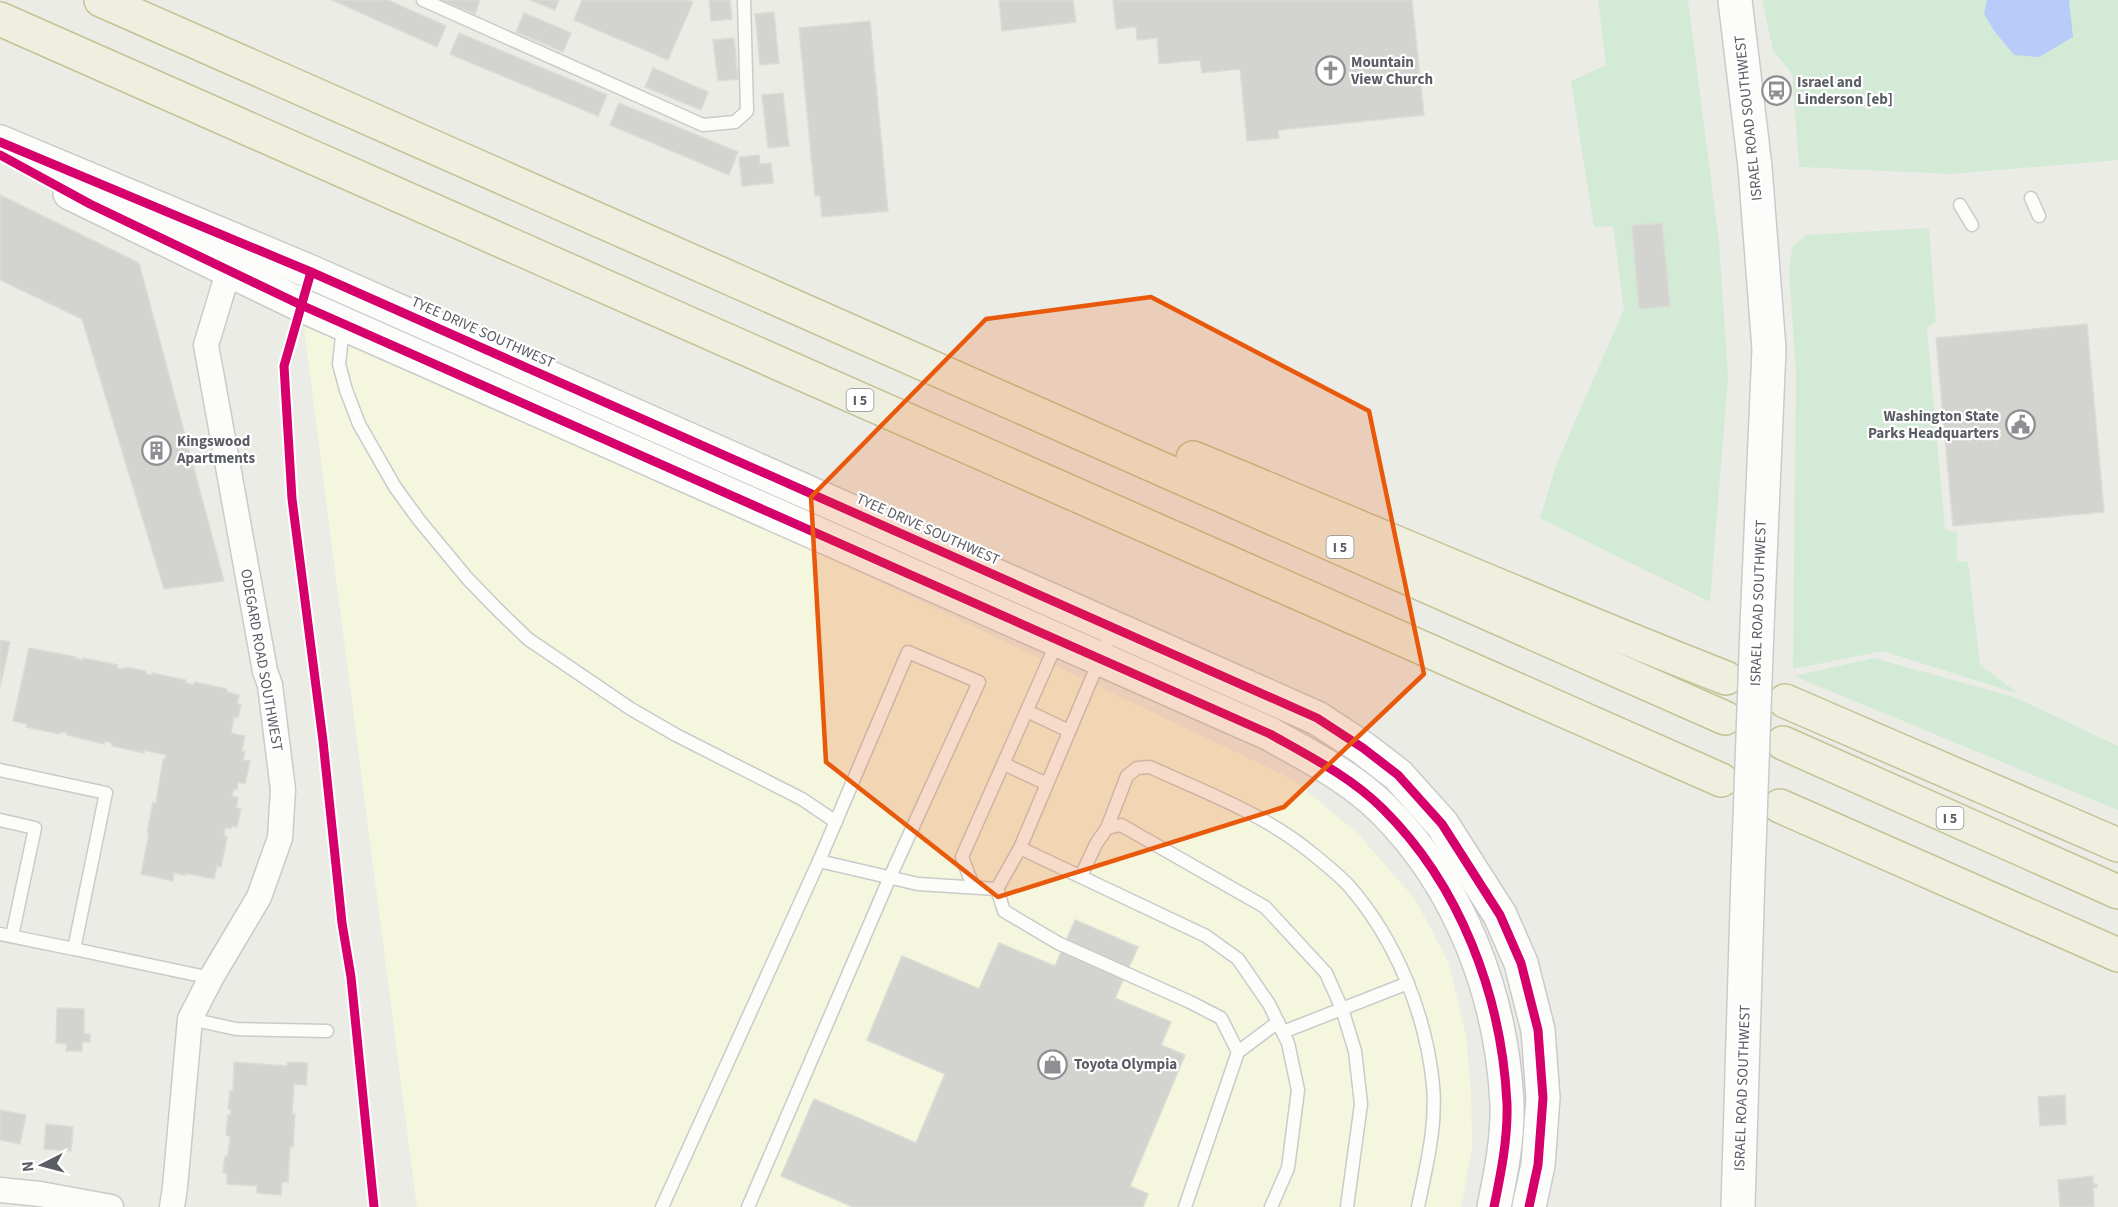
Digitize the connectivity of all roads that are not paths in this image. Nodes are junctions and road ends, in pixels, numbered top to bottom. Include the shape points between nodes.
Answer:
1 (101, 0) edge
2 (423, 0) edge
3 (744, 0) edge
4 (1735, 0) edge
5 (0, 20) edge
6 (0, 142) edge
7 (0, 155) edge
8 (2031, 198) dead end
9 (1960, 205) dead end
10 (2039, 216) dead end
11 (1972, 225) dead end
12 (233, 256) junction
13 (348, 308) junction
14 (956, 376) junction
15 (1065, 625) junction
16 (1113, 627) junction
17 (1100, 659) junction
18 (1726, 678) dead end
19 (1785, 701) dead end
20 (1027, 711) junction
21 (1725, 718) dead end
22 (1069, 731) junction
23 (1783, 743) dead end
24 (1004, 764) junction
25 (0, 770) edge
26 (1721, 780) dead end
27 (1047, 784) junction
28 (1780, 806) dead end
29 (0, 820) edge
30 (836, 822) junction
31 (1107, 828) junction
32 (1834, 830) junction
33 (2118, 845) edge
34 (1020, 848) junction
35 (819, 861) junction
36 (1081, 876) junction
37 (890, 878) junction
38 (973, 886) junction
39 (997, 889) junction
40 (2118, 892) edge
41 (6, 935) edge
42 (74, 949) junction
43 (2118, 955) edge
44 (211, 978) junction
45 (2118, 979) edge
46 (1408, 983) junction
47 (1342, 1009) junction
48 (190, 1019) junction
49 (1280, 1027) junction
50 (327, 1031) dead end
51 (1238, 1052) junction
52 (0, 1190) edge
53 (111, 1207) edge
54 (171, 1207) edge
55 (662, 1207) edge
56 (748, 1207) edge
57 (1185, 1207) edge
58 (1271, 1207) edge
59 (1347, 1207) edge
60 (1418, 1207) edge
61 (1494, 1207) edge
62 (1529, 1207) edge
63 (1738, 1207) edge

1 - 14 highway, I 5
2 - 3 lane via 703,126 735,122 747,111
4 - 63 street, ISRAEL ROAD SOUTHWEST, bridge via 1755,167 1769,349
5 - 26 highway, I 5
6 - 12 street
7 - 12 street via 90,204
8 - 10 lane
9 - 11 lane
12 - 13 street
12 - 44 street, ODEGARD ROAD SOUTHWEST via 206,345 270,685 283,790 280,838 259,897
13 - 15 street
13 - 30 lane via 339,364 359,424 395,487 467,578 528,639 631,709
14 - 18 highway via 1177,451
14 - 21 highway, I 5
15 - 16 street
15 - 17 street
15 - 20 lane
16 - 17 lane
16 - 62 street via 1317,718 1398,775 1442,824 1500,915 1521,963 1535,1019 1543,1098 1539,1165
17 - 22 lane
17 - 61 street via 1270,734 1336,771 1383,808 1418,849 1445,890 1473,945 1492,1002 1507,1105
19 - 33 highway
20 - 22 lane
20 - 24 lane
22 - 27 lane
23 - 40 highway, I 5
24 - 27 lane
24 - 38 lane via 963,857
25 - 42 lane via 106,793
27 - 34 lane
28 - 32 highway
29 - 41 lane via 35,828
30 - 35 lane
30 - 37 lane via 908,652 979,682
31 - 36 lane
31 - 46 lane via 1127,776 1137,768 1150,767 1262,820 1303,847 1348,885 1383,933
31 - 47 lane via 1120,825 1265,907 1326,972
32 - 43 highway
32 - 45 highway
34 - 36 lane
34 - 39 lane
35 - 37 lane
35 - 55 lane
36 - 49 lane via 1206,936 1238,959
37 - 38 lane via 918,884
37 - 56 lane
38 - 39 lane
39 - 51 lane via 1004,911 1058,943 1221,1018
41 - 42 lane
42 - 44 lane
44 - 48 street, ODEGARD ROAD SOUTHWEST
46 - 47 lane
46 - 60 lane via 1422,1026 1433,1085 1432,1134
47 - 49 lane
47 - 59 lane via 1355,1051 1361,1104
48 - 50 lane via 236,1029
48 - 54 street, ODEGARD ROAD SOUTHWEST
49 - 51 lane
49 - 58 lane via 1288,1042 1298,1090 1288,1168
51 - 57 lane
52 - 53 street

